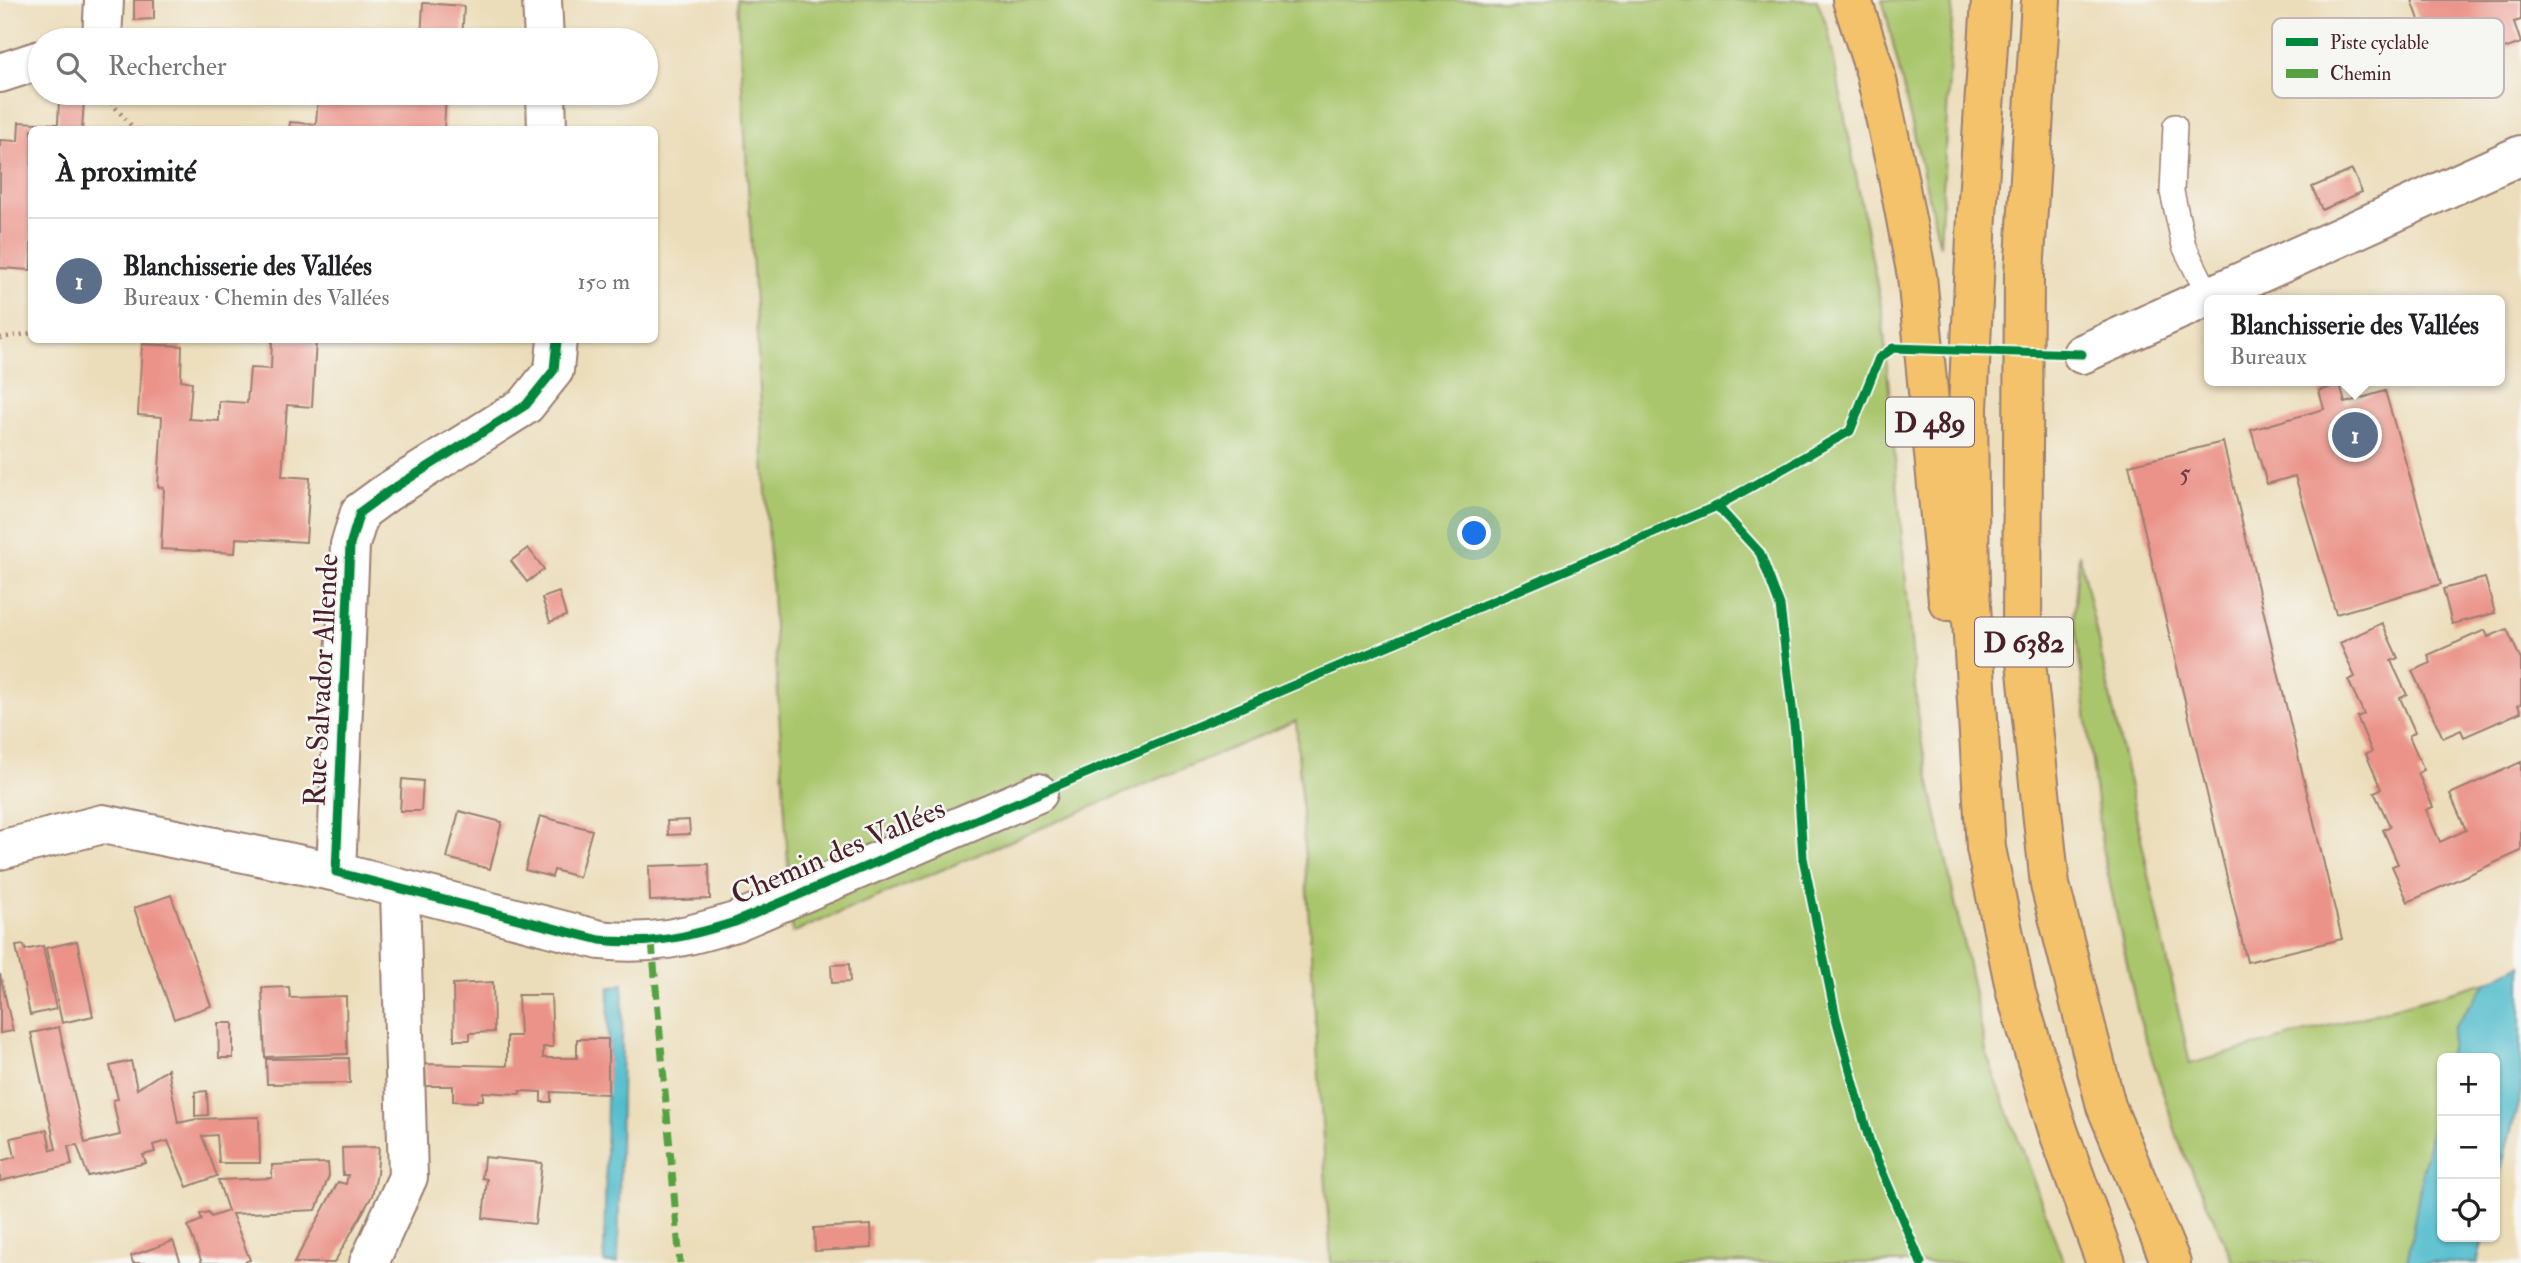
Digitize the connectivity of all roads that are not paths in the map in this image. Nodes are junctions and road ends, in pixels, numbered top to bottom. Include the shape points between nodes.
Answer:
1 (104, 0) edge
2 (542, 0) edge
3 (1852, 0) edge
4 (1991, 0) edge
5 (2041, 0) edge
6 (103, 28) edge
7 (543, 28) edge
8 (28, 64) edge
9 (0, 73) edge
10 (546, 105) edge
11 (547, 126) edge
12 (2175, 126) dead end
13 (2521, 155) edge
14 (2208, 295) edge
15 (2211, 295) edge
16 (2204, 298) edge
17 (557, 343) edge
18 (2082, 354) dead end
19 (1038, 793) dead end
20 (1986, 848) junction
21 (0, 850) edge
22 (337, 873) junction
23 (400, 890) junction
24 (369, 1263) edge
25 (2106, 1263) edge
26 (2171, 1263) edge

1 - 6 street
2 - 7 street
3 - 20 highway, D 489 via 1877,83 1917,276 1955,666
4 - 20 highway, D 6382 via 1968,409 1970,588
5 - 26 highway, D 6382 via 2024,274 2023,639 2050,885 2106,1106
8 - 9 street
10 - 11 street
12 - 14 lane via 2172,192 2184,246
13 - 15 street
16 - 18 street
17 - 22 street, Rue Salvador Allende via 554,370 526,405 360,512 350,545
19 - 23 street, Chemin des Vallées via 734,922 652,942 600,940
20 - 25 highway, D 6382 via 2016,993 2057,1130
21 - 22 street, Chemin des Vallées via 103,824
22 - 23 street, Chemin des Vallées
23 - 24 street via 408,1177

